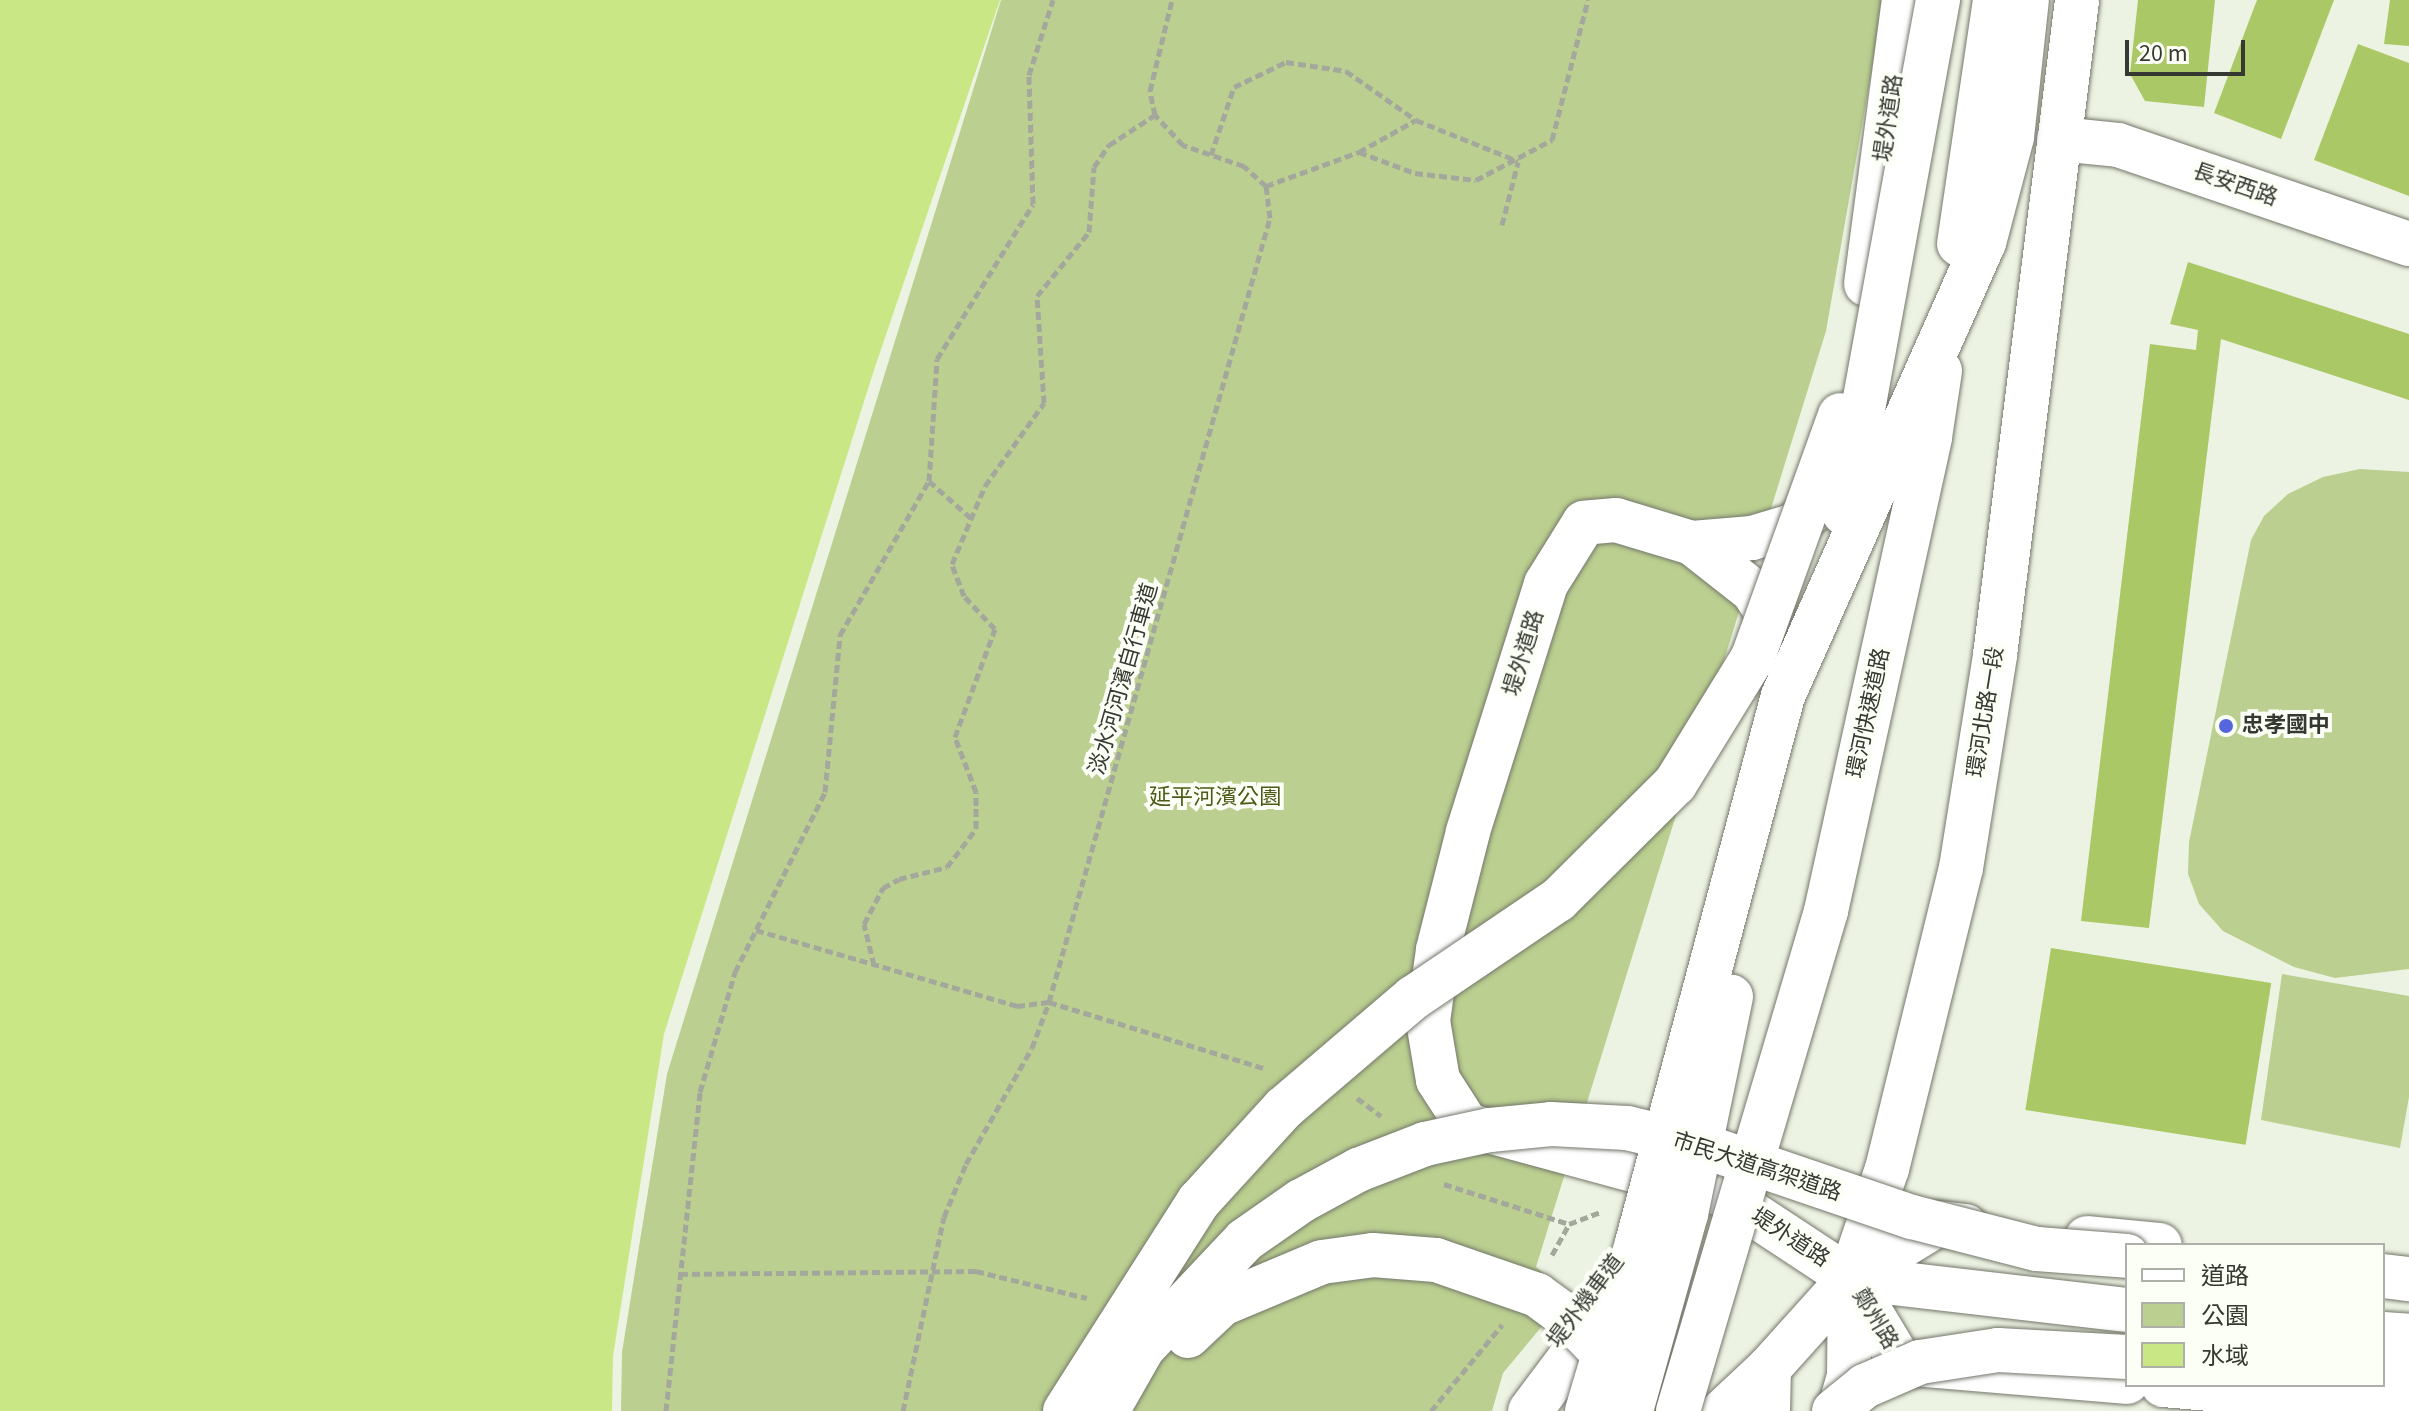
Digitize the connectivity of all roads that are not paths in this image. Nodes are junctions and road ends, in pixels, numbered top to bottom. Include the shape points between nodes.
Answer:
1 (1904, 0) edge
2 (1938, 0) edge
3 (1995, 0) edge
4 (2027, 0) edge
5 (2077, 0) edge
6 (2059, 139) junction
7 (2409, 244) edge
8 (1884, 292) junction
9 (1692, 543) junction
10 (1670, 1179) junction
11 (2140, 1243) edge
12 (2125, 1256) edge
13 (2385, 1267) edge
14 (2409, 1270) edge
15 (2385, 1276) edge
16 (1850, 1278) junction
17 (2409, 1279) edge
18 (2125, 1310) edge
19 (2385, 1334) edge
20 (2409, 1336) edge
21 (2125, 1357) edge
22 (1769, 1368) junction
23 (2385, 1375) edge
24 (2409, 1378) edge
25 (2125, 1382) edge
26 (2186, 1387) edge
27 (2409, 1406) edge
28 (1065, 1411) edge
29 (1110, 1411) edge
30 (1504, 1411) edge
31 (1530, 1411) edge
32 (1587, 1411) edge
33 (1631, 1411) edge
34 (1644, 1411) edge
35 (1678, 1411) edge
36 (1723, 1411) edge
37 (1768, 1411) edge
38 (1836, 1411) edge

1 - 9 main road, 堤外道路 via 1837,493 1792,526 1752,538
2 - 8 main road, bridge
3 - 35 main road, 環河快速道路, bridge via 1930,437 1826,911
4 - 32 main road, bridge via 2012,137 1984,243 1783,696
5 - 6 main road, 環河北路一段
6 - 7 main road, 長安西路 via 2118,145
6 - 16 main road, 環河北路一段 via 1995,655 1961,868 1887,1169
8 - 28 main road, bridge via 1753,657 1675,784 1558,900 1413,998 1284,1108 1199,1201
8 - 33 main road, bridge via 1859,410 1835,577 1734,983 1686,1214
9 - 10 main road via 1753,591 1788,646 1798,700
9 - 10 main road, 堤外道路 via 1616,520 1584,523 1546,584 1468,832 1438,950 1428,1021 1438,1080 1467,1125
10 - 16 main road, 堤外道路 via 1724,1195
10 - 30 main road, 堤外機車道 via 1639,1208 1627,1247
10 - 31 main road, 堤外機車道 via 1653,1246
11 - 16 main road, 鄭州路 via 1940,1223
12 - 29 main road, 市民大道高架道路, bridge via 2037,1249 1912,1217 1787,1179 1703,1146 1627,1128 1551,1124 1490,1130 1425,1144 1358,1170 1245,1240 1143,1348
13 - 14 main road
15 - 17 main road
16 - 18 main road via 1979,1297
16 - 22 main road
16 - 25 main road, 鄭州路 via 1901,1363
16 - 38 main road, 環河北路一段 via 1849,1375
19 - 20 main road
21 - 38 main road, bridge via 1998,1350 1920,1362 1865,1386
22 - 36 main road
22 - 37 main road
23 - 24 main road
26 - 27 main road
29 - 34 main road, bridge via 1222,1304 1322,1262 1373,1255 1436,1260 1537,1295 1615,1363

